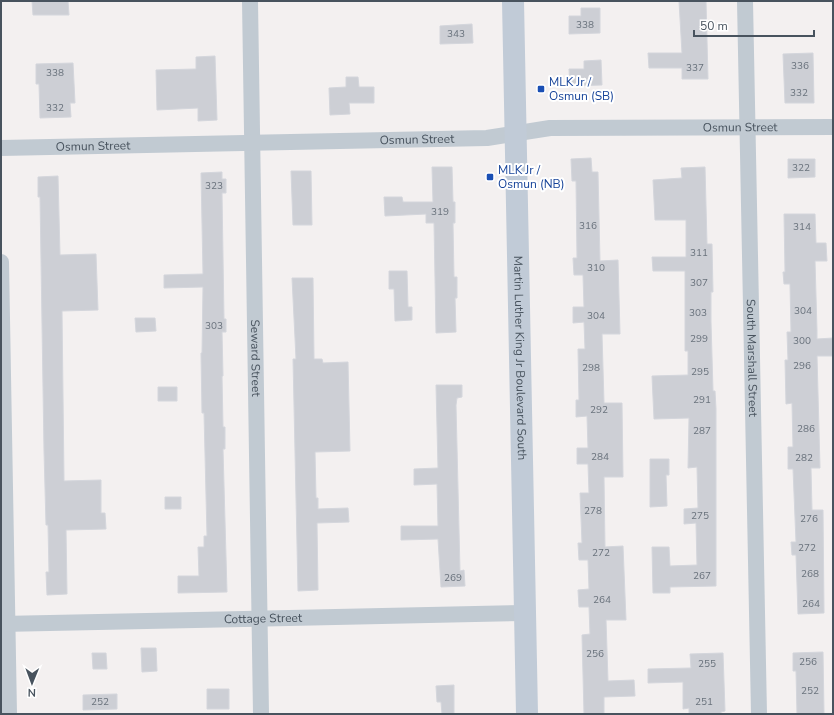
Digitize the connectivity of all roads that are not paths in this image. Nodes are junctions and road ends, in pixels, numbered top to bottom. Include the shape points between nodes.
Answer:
1 (250, 1) edge
2 (513, 1) edge
3 (745, 1) edge
4 (747, 127) junction
5 (833, 127) edge
6 (515, 134) junction
7 (252, 143) junction
8 (1, 148) edge
9 (1, 262) edge
10 (525, 613) junction
11 (260, 618) junction
12 (4, 624) edge
13 (9, 714) edge
14 (261, 714) edge
15 (527, 714) edge
16 (759, 714) edge

1 - 7 street, Seward Street
2 - 6 main road, Martin Luther King Jr Boulevard South
3 - 4 street, South Marshall Street
4 - 5 street, Osmun Street
4 - 6 street, Osmun Street via 550,128
4 - 16 street, South Marshall Street
6 - 7 street, Osmun Street via 487,138
6 - 10 main road, Martin Luther King Jr Boulevard South
7 - 8 street, Osmun Street
7 - 11 street, Seward Street
9 - 12 street
10 - 11 street, Cottage Street
10 - 15 main road, Martin Luther King Jr Boulevard South
11 - 12 street, Cottage Street
11 - 14 street, Seward Street
12 - 13 street

